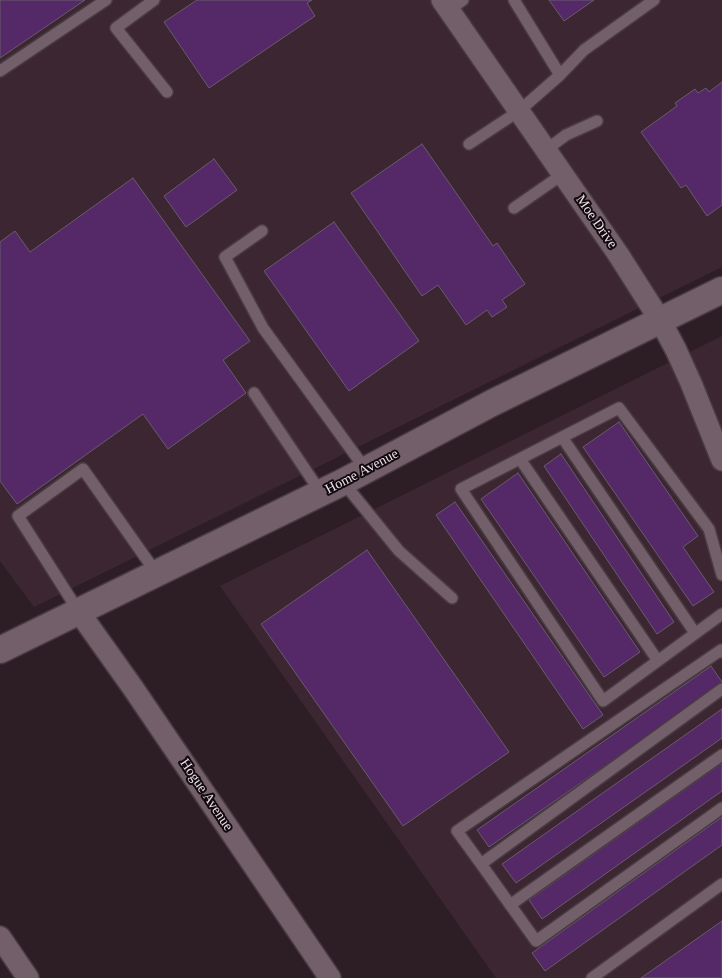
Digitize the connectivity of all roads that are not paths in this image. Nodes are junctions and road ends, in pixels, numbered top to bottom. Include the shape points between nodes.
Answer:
1 (106, 0) edge
2 (154, 0) edge
3 (514, 0) edge
4 (654, 0) edge
5 (451, 3) edge
6 (0, 71) edge
7 (560, 75) junction
8 (167, 92) dead end
9 (519, 111) junction
10 (597, 121) dead end
11 (469, 144) dead end
12 (546, 150) junction
13 (563, 174) junction
14 (514, 208) dead end
15 (262, 231) dead end
16 (722, 290) edge
17 (660, 320) junction
18 (254, 393) dead end
19 (562, 437) junction
20 (520, 459) junction
21 (722, 460) edge
22 (366, 470) junction
23 (332, 488) junction
24 (157, 574) junction
25 (722, 575) edge
26 (452, 598) dead end
27 (79, 612) junction
28 (722, 614) edge
29 (696, 633) junction
30 (2, 646) edge
31 (722, 652) edge
32 (658, 661) junction
33 (722, 689) edge
34 (722, 755) edge
35 (722, 808) edge
36 (481, 864) junction
37 (722, 884) edge
38 (510, 905) junction
39 (0, 937) edge
40 (28, 978) edge
41 (330, 978) edge
42 (592, 978) edge

1 - 6 lane
2 - 8 lane via 116,28
3 - 7 lane
4 - 7 lane via 584,50
5 - 9 street, Moe Drive
7 - 9 lane
9 - 11 lane
9 - 12 street, Moe Drive
10 - 12 lane via 566,135
12 - 13 street, Moe Drive
13 - 14 lane
13 - 17 street, Moe Drive
15 - 22 lane via 225,257 263,328
16 - 17 street, Home Avenue
17 - 21 street, Moe Drive
17 - 22 street, Home Avenue
18 - 23 lane
19 - 20 lane
19 - 25 lane via 619,408 709,529
19 - 29 lane
20 - 32 lane
20 - 32 lane via 461,489 603,702
22 - 23 street, Home Avenue
23 - 24 street, Home Avenue
23 - 26 lane
24 - 27 street, Home Avenue
24 - 27 lane via 83,469 18,516
27 - 30 street, Home Avenue
27 - 41 street, Hogue Avenue
28 - 29 lane
29 - 32 lane
31 - 36 lane via 457,830
33 - 36 lane
34 - 38 lane
35 - 38 lane via 536,941
36 - 38 lane
37 - 42 lane
39 - 40 street

